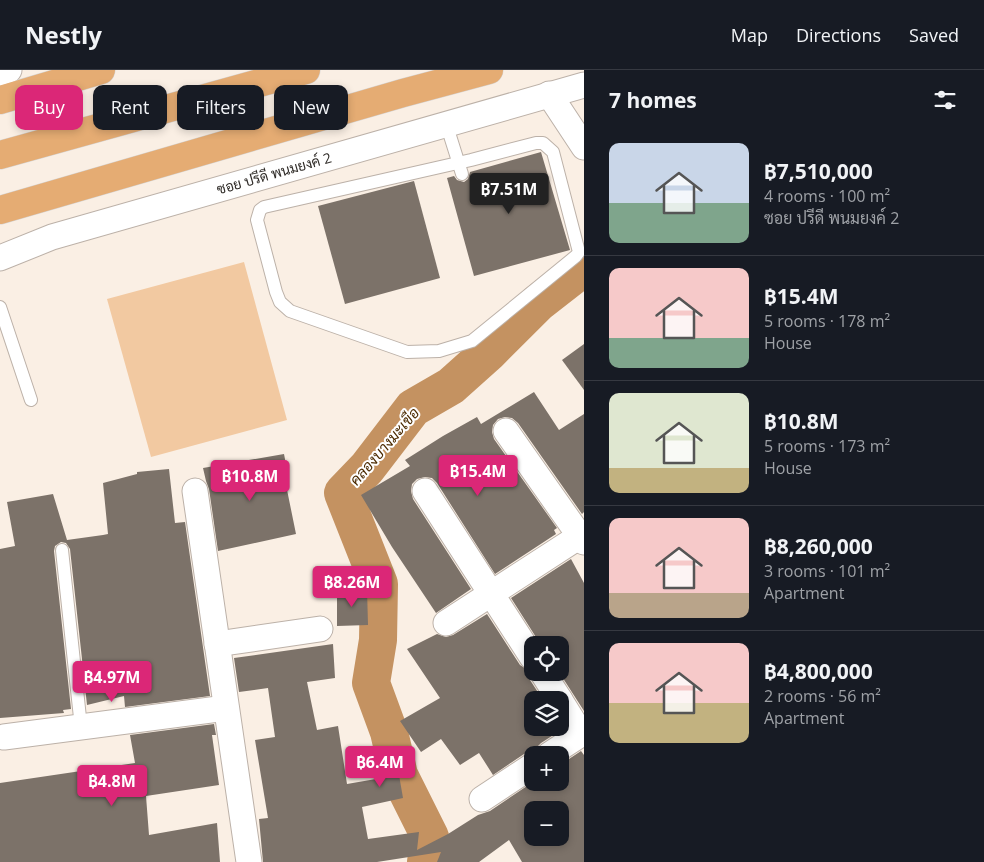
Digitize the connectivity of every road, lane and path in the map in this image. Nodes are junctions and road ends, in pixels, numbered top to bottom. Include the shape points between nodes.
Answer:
1 (10, 70) edge
2 (101, 70) edge
3 (306, 70) edge
4 (499, 70) edge
5 (0, 73) edge
6 (477, 74) edge
7 (584, 85) edge
8 (550, 94) junction
9 (0, 100) edge
10 (446, 123) junction
11 (584, 147) edge
12 (0, 155) edge
13 (460, 168) junction
14 (0, 210) edge
15 (0, 258) edge
16 (0, 307) edge
17 (31, 400) dead end
18 (506, 431) dead end
19 (195, 491) dead end
20 (425, 491) dead end
21 (582, 539) edge
22 (62, 550) dead end
23 (491, 593) junction
24 (446, 622) dead end
25 (320, 629) dead end
26 (217, 644) junction
27 (524, 645) edge
28 (226, 708) junction
29 (569, 713) edge
30 (81, 727) junction
31 (583, 733) edge
32 (4, 738) dead end
33 (563, 746) edge
34 (524, 771) edge
35 (482, 799) dead end
36 (249, 862) edge

1 - 5 street
2 - 9 highway
3 - 12 highway
4 - 6 highway
6 - 14 highway
7 - 8 street, ซอย ปรีดี พนมยงค์ 2
8 - 10 street, ซอย ปรีดี พนมยงค์ 2
8 - 11 street
10 - 13 lane
10 - 15 street, ซอย ปรีดี พนมยงค์ 2 via 52,237
13 - 13 lane via 536,142 549,147 579,248 577,255 472,341 439,351 407,352 290,311 280,302 257,220 262,208
16 - 17 lane
18 - 21 street
19 - 26 street
20 - 23 street
21 - 23 street
22 - 30 lane
23 - 24 street
23 - 27 street
25 - 26 street
26 - 28 street
28 - 30 street
28 - 36 street
29 - 31 street
30 - 32 street
31 - 33 street
34 - 35 street

